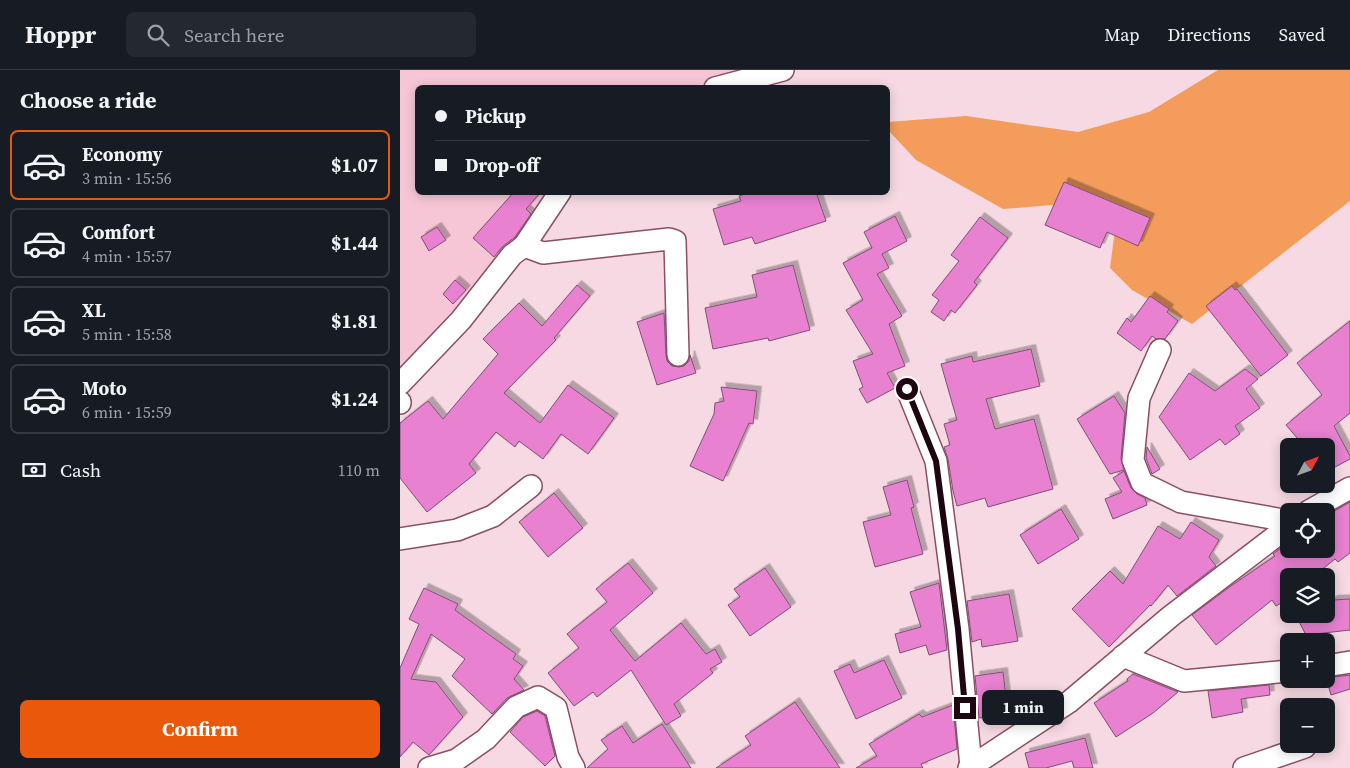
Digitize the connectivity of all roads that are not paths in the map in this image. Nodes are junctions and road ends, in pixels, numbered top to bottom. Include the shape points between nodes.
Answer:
1 (783, 70) edge
2 (726, 85) edge
3 (558, 195) edge
4 (524, 246) junction
5 (1160, 350) dead end
6 (678, 355) dead end
7 (400, 384) edge
8 (907, 389) dead end
9 (531, 486) dead end
10 (1350, 488) edge
11 (1323, 503) edge
12 (1280, 519) edge
13 (1280, 533) edge
14 (400, 539) edge
15 (1123, 656) junction
16 (1350, 662) edge
17 (1335, 664) edge
18 (1280, 672) edge
19 (1288, 753) edge
20 (970, 767) edge
21 (428, 768) edge
22 (574, 768) edge
23 (1244, 768) edge

1 - 2 street
3 - 4 street
4 - 6 street via 543,253 675,241
4 - 7 street via 512,255 461,320
5 - 12 street via 1139,398 1133,460 1142,483 1181,502
8 - 20 street via 936,461 958,629
9 - 14 street via 493,516 457,530
10 - 11 street
13 - 15 street
15 - 18 street via 1184,681
15 - 20 street via 1069,702
16 - 17 street
19 - 23 street
21 - 22 street via 456,760 486,740 516,707 538,697 556,708

